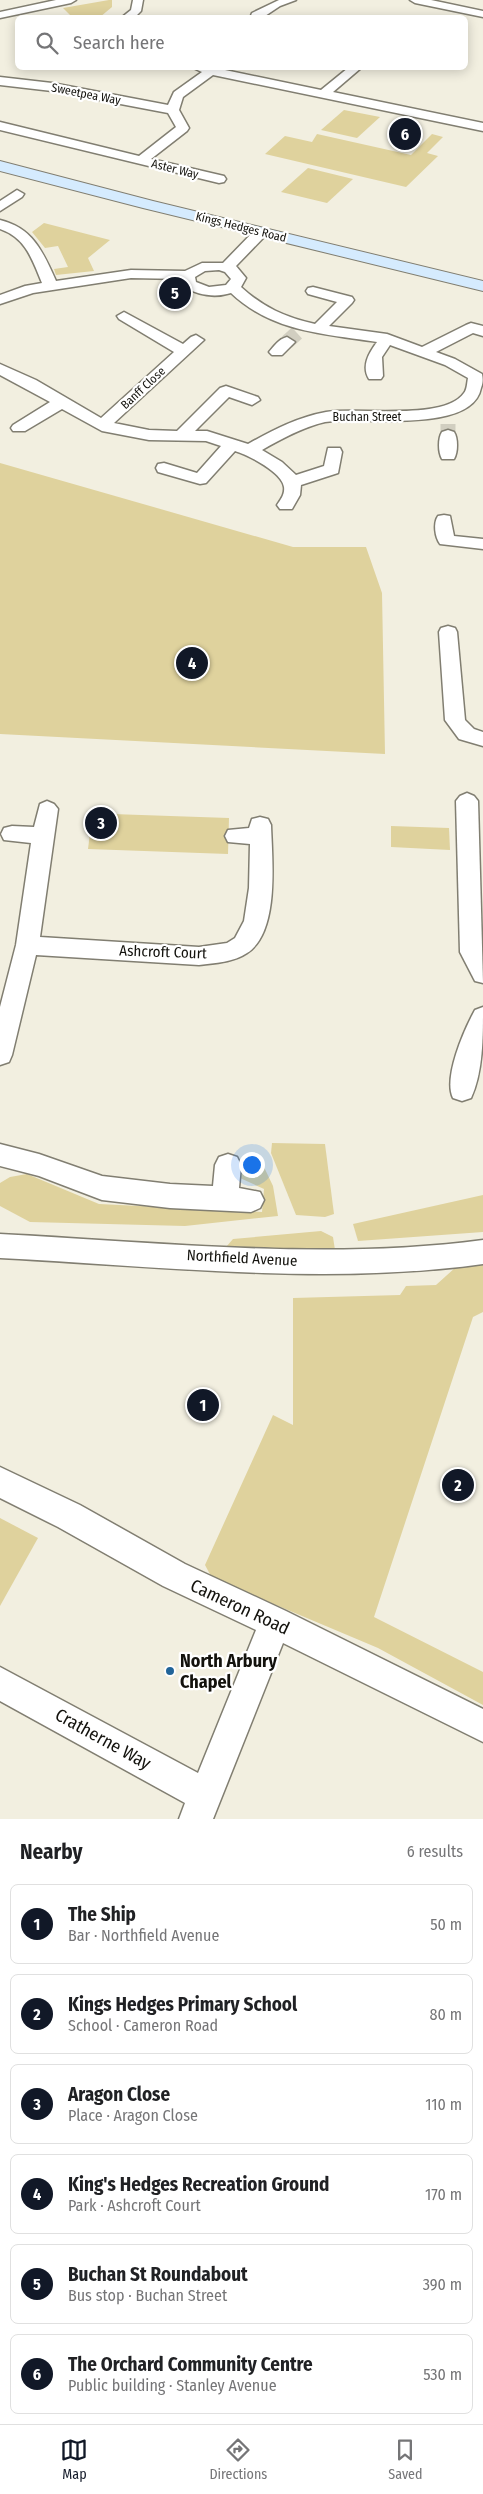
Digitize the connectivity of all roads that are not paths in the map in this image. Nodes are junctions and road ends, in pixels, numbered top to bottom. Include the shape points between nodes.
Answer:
1 (71, 0) edge
2 (138, 0) edge
3 (291, 0) edge
4 (414, 0) edge
5 (431, 4) junction
6 (422, 12) dead end
7 (483, 14) edge
8 (0, 15) edge
9 (130, 15) edge
10 (256, 15) edge
11 (215, 70) edge
12 (220, 70) edge
13 (353, 70) edge
14 (0, 81) edge
15 (323, 94) junction
16 (173, 110) junction
17 (0, 126) edge
18 (483, 126) edge
19 (141, 160) junction
20 (0, 166) edge
21 (219, 179) dead end
22 (17, 194) dead end
23 (0, 207) edge
24 (0, 224) edge
25 (261, 232) junction
26 (226, 268) junction
27 (188, 275) junction
28 (50, 286) junction
29 (483, 286) edge
30 (233, 287) junction
31 (313, 291) dead end
32 (0, 300) edge
33 (124, 316) dead end
34 (483, 331) edge
35 (297, 337) junction
36 (388, 339) junction
37 (425, 351) junction
38 (0, 369) edge
39 (375, 376) dead end
40 (479, 377) edge
41 (252, 400) dead end
42 (61, 402) junction
43 (446, 424) junction
44 (102, 426) junction
45 (19, 428) dead end
46 (182, 434) junction
47 (233, 443) junction
48 (250, 450) junction
49 (334, 452) dead end
50 (448, 455) dead end
51 (164, 468) dead end
52 (293, 482) junction
53 (286, 505) dead end
54 (444, 520) dead end
55 (483, 544) edge
56 (448, 632) dead end
57 (483, 739) edge
58 (467, 801) dead end
59 (47, 809) dead end
60 (12, 834) dead end
61 (43, 835) junction
62 (236, 836) dead end
63 (28, 945) junction
64 (483, 974) edge
65 (483, 1017) edge
66 (0, 1055) edge
67 (462, 1091) dead end
68 (0, 1155) edge
69 (228, 1165) dead end
70 (225, 1199) junction
71 (251, 1200) dead end
72 (0, 1246) edge
73 (483, 1252) edge
74 (0, 1482) edge
75 (275, 1622) junction
76 (0, 1683) edge
77 (483, 1726) edge
78 (201, 1807) edge

1 - 8 street
2 - 9 street via 136,11
3 - 10 street
4 - 5 street
5 - 6 street
5 - 7 street
11 - 16 street via 178,95
12 - 15 street
13 - 15 street
14 - 16 street, Sweetpea Way via 52,87
15 - 18 street
16 - 19 street, Aster Way via 183,128
17 - 19 street
19 - 21 street, Aster Way
20 - 25 street, Kings Hedges Road
22 - 23 street
24 - 28 street via 30,240
25 - 26 street
25 - 29 street, Kings Hedges Road
26 - 27 street via 202,267
26 - 30 street via 236,272 239,278
27 - 28 street via 132,274
27 - 30 street via 189,284 197,289 219,291
28 - 32 street via 30,288
30 - 35 street, Buchan Street
31 - 35 street via 347,300
33 - 44 street, Banff Close via 190,345
34 - 37 street via 471,328
35 - 36 street, Buchan Street
36 - 37 street, Buchan Street
36 - 39 street via 374,357
37 - 40 street, Buchan Street
38 - 42 street
40 - 43 street, Buchan Street via 467,400 457,407
41 - 46 street via 226,392
42 - 44 street
42 - 45 street
43 - 48 street, Buchan Street via 412,417 329,417 302,424
43 - 50 street
44 - 46 street via 149,435
46 - 47 street
47 - 48 street
47 - 51 street via 200,479
48 - 52 street
49 - 52 street via 332,470
52 - 53 street via 295,490
54 - 55 street via 446,540
56 - 57 street via 455,720 462,731 474,739
58 - 64 street via 472,952
59 - 61 street
60 - 61 street
61 - 63 street
62 - 63 street, Ashcroft Court via 260,831 259,916 242,946 223,953 199,956
63 - 66 street
65 - 67 street via 470,1048
68 - 70 street via 102,1188
69 - 70 street
70 - 71 street
72 - 73 street, Northfield Avenue via 290,1261 431,1259
74 - 75 street, Cameron Road via 69,1516 174,1575
75 - 77 street, Cameron Road
75 - 78 street, Cratherne Way
76 - 78 street, Cratherne Way

